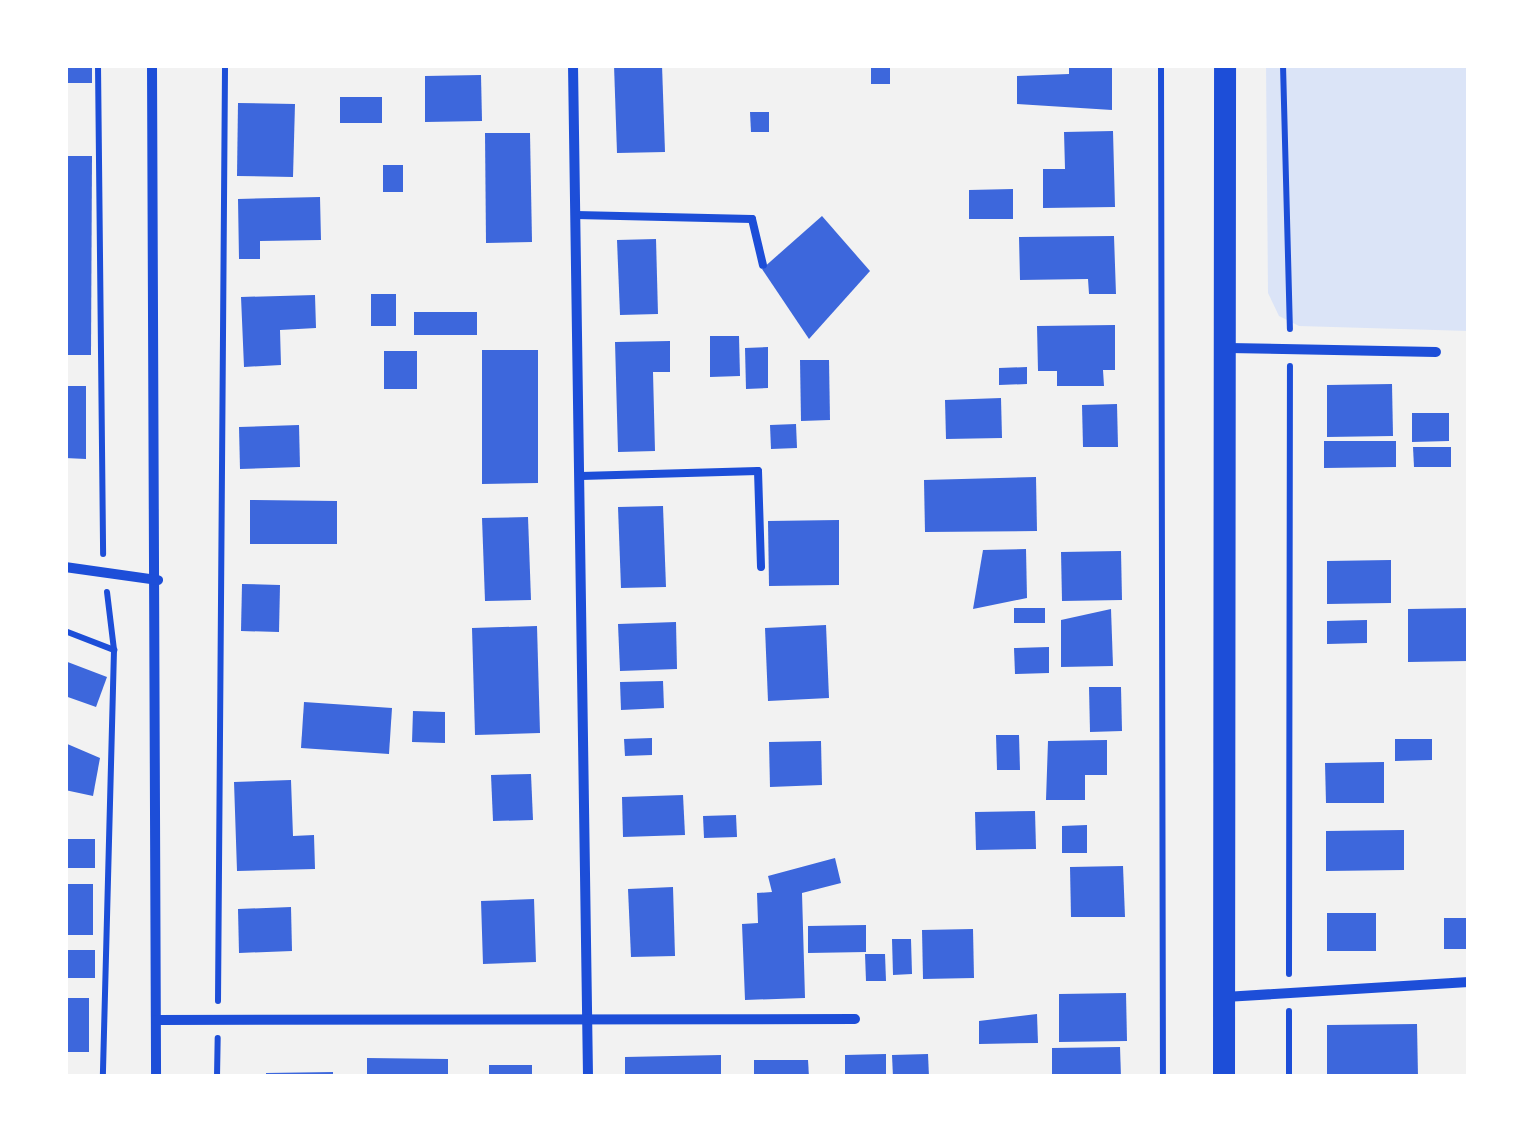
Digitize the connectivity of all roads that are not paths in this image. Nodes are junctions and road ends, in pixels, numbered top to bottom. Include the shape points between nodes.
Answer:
1 (152, 65) edge
2 (574, 65) edge
3 (1225, 65) edge
4 (576, 216) junction
5 (764, 265) dead end
6 (1230, 348) junction
7 (1436, 352) dead end
8 (581, 476) junction
9 (761, 566) dead end
10 (65, 567) edge
11 (158, 580) junction
12 (1469, 982) edge
13 (1224, 997) junction
14 (855, 1019) dead end
15 (156, 1020) junction
16 (587, 1021) junction
17 (156, 1077) edge
18 (588, 1077) edge
19 (1224, 1077) edge

1 - 11 street
2 - 4 street
3 - 6 main road
4 - 5 lane via 752,219
4 - 8 street
6 - 7 street
6 - 13 main road
8 - 9 lane via 758,471
8 - 16 street
10 - 11 street
11 - 15 street
12 - 13 street
13 - 19 main road
14 - 16 street
15 - 16 street
15 - 17 street
16 - 18 street

